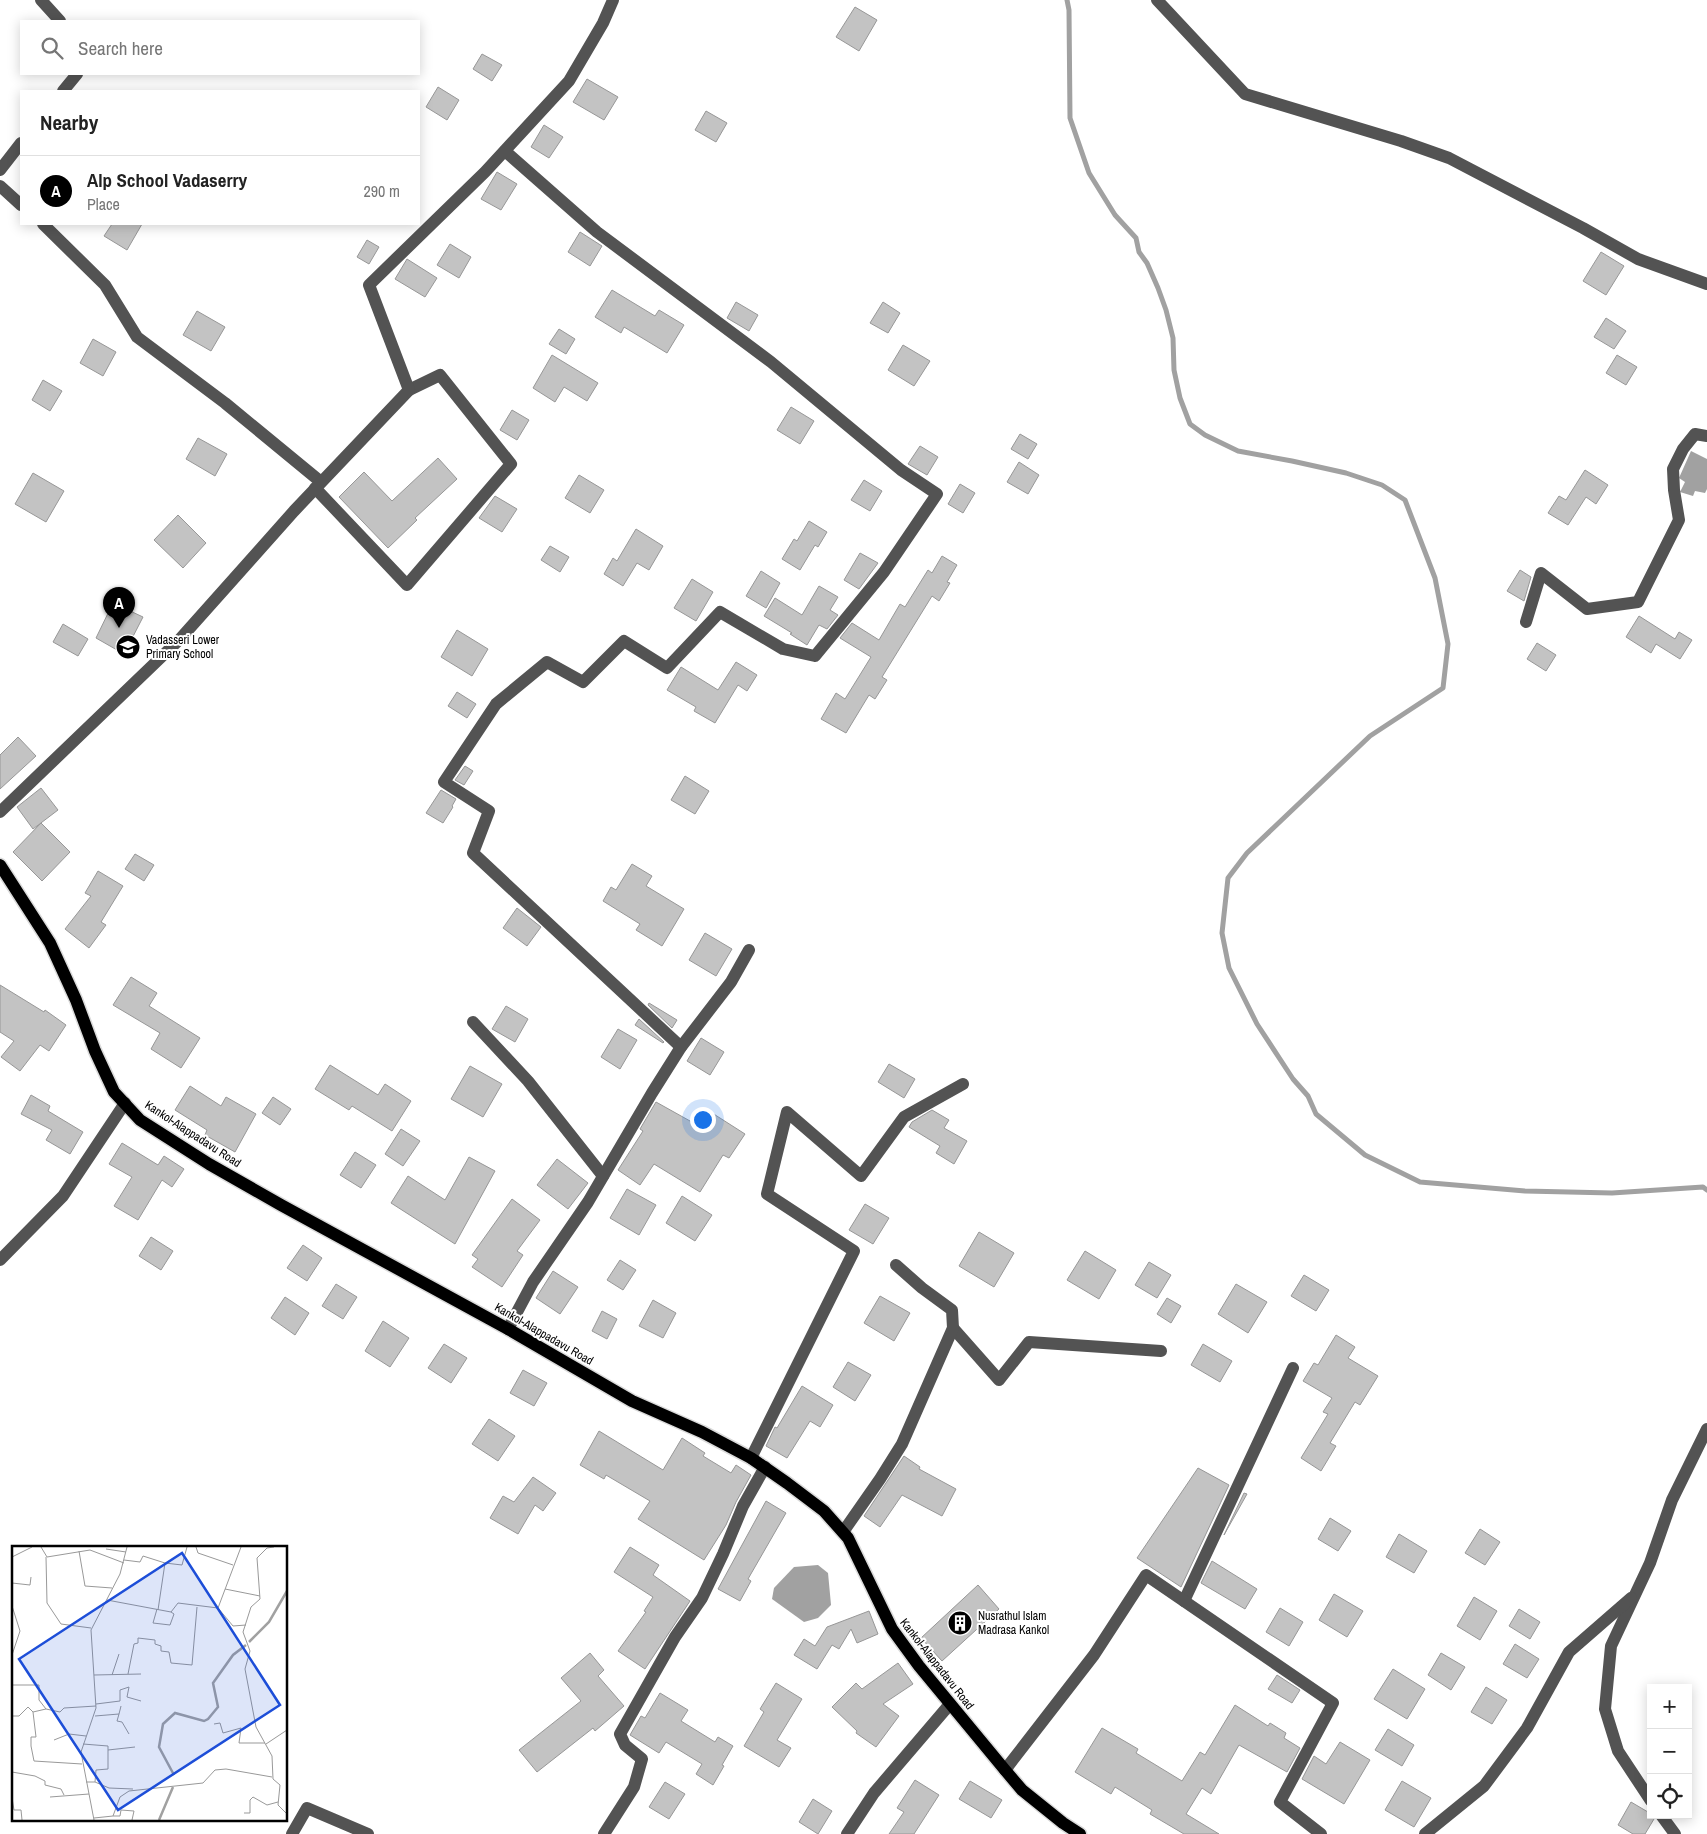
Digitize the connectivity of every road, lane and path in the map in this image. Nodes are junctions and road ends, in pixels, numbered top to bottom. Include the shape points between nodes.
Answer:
1 (41, 0) edge
2 (613, 0) edge
3 (1157, 0) edge
4 (59, 20) edge
5 (76, 75) edge
6 (64, 90) edge
7 (20, 145) edge
8 (505, 151) junction
9 (0, 170) edge
10 (0, 186) edge
11 (20, 204) edge
12 (44, 225) edge
13 (1707, 284) edge
14 (409, 390) junction
15 (1707, 436) edge
16 (318, 485) junction
17 (1526, 622) dead end
18 (0, 812) edge
19 (0, 865) edge
20 (749, 950) dead end
21 (473, 1022) dead end
22 (681, 1047) junction
23 (962, 1084) dead end
24 (125, 1103) junction
25 (604, 1176) junction
26 (0, 1260) edge
27 (896, 1265) dead end
28 (954, 1328) junction
29 (508, 1329) junction
30 (1161, 1351) dead end
31 (1293, 1368) dead end
32 (1707, 1429) edge
33 (751, 1458) junction
34 (765, 1467) junction
35 (843, 1532) junction
36 (1636, 1594) junction
37 (1184, 1601) junction
38 (950, 1704) junction
39 (1004, 1770) junction
40 (1647, 1795) edge
41 (1664, 1819) edge
42 (292, 1834) edge
43 (368, 1834) edge
44 (604, 1834) edge
45 (847, 1834) edge
46 (1080, 1834) edge
47 (1321, 1834) edge
48 (1424, 1834) edge
49 (1675, 1834) edge

1 - 4 street
2 - 8 street via 604,23 569,81
3 - 13 street via 1246,94 1449,158 1638,260
5 - 6 street
7 - 9 street
8 - 14 street via 369,284
8 - 22 street via 597,232 772,362 901,470 937,494 884,572 815,656 783,649 720,612 667,668 624,641 583,682 546,662 496,704 444,782 489,811 473,853
10 - 11 street
12 - 16 street via 105,285 137,337 225,403
14 - 16 street
14 - 16 street via 440,375 511,464 407,585
15 - 17 street via 1694,434 1682,449 1673,469 1679,520 1638,602 1587,609 1540,573
16 - 18 street via 180,639
19 - 24 main road, Kankol-Alappadavu Road via 50,943 94,1050 114,1092
20 - 22 street via 731,982
21 - 25 street via 528,1081
22 - 25 street
23 - 33 street via 904,1117 861,1176 787,1112 767,1194 854,1251
24 - 26 street via 63,1196
24 - 29 main road, Kankol-Alappadavu Road via 140,1120 209,1164
25 - 29 street via 533,1282
27 - 28 street via 952,1310
28 - 30 street via 999,1380 1029,1342
28 - 35 street via 902,1444
29 - 33 main road, Kankol-Alappadavu Road via 632,1401
31 - 37 street
32 - 36 street via 1672,1500
33 - 34 main road, Kankol-Alappadavu Road
34 - 35 main road, Kankol-Alappadavu Road via 824,1512
34 - 44 street via 743,1506 702,1598 675,1637 620,1734 625,1745 642,1759 634,1787
35 - 38 main road, Kankol-Alappadavu Road via 892,1629
36 - 40 street via 1611,1646 1605,1709 1618,1751
36 - 48 street via 1569,1652 1527,1728 1484,1786
37 - 39 street via 1146,1575 1094,1655
37 - 47 street via 1333,1703 1280,1802
38 - 39 main road, Kankol-Alappadavu Road
38 - 45 street via 874,1793
39 - 46 main road, Kankol-Alappadavu Road via 1022,1790
41 - 49 street
42 - 43 street via 307,1808

